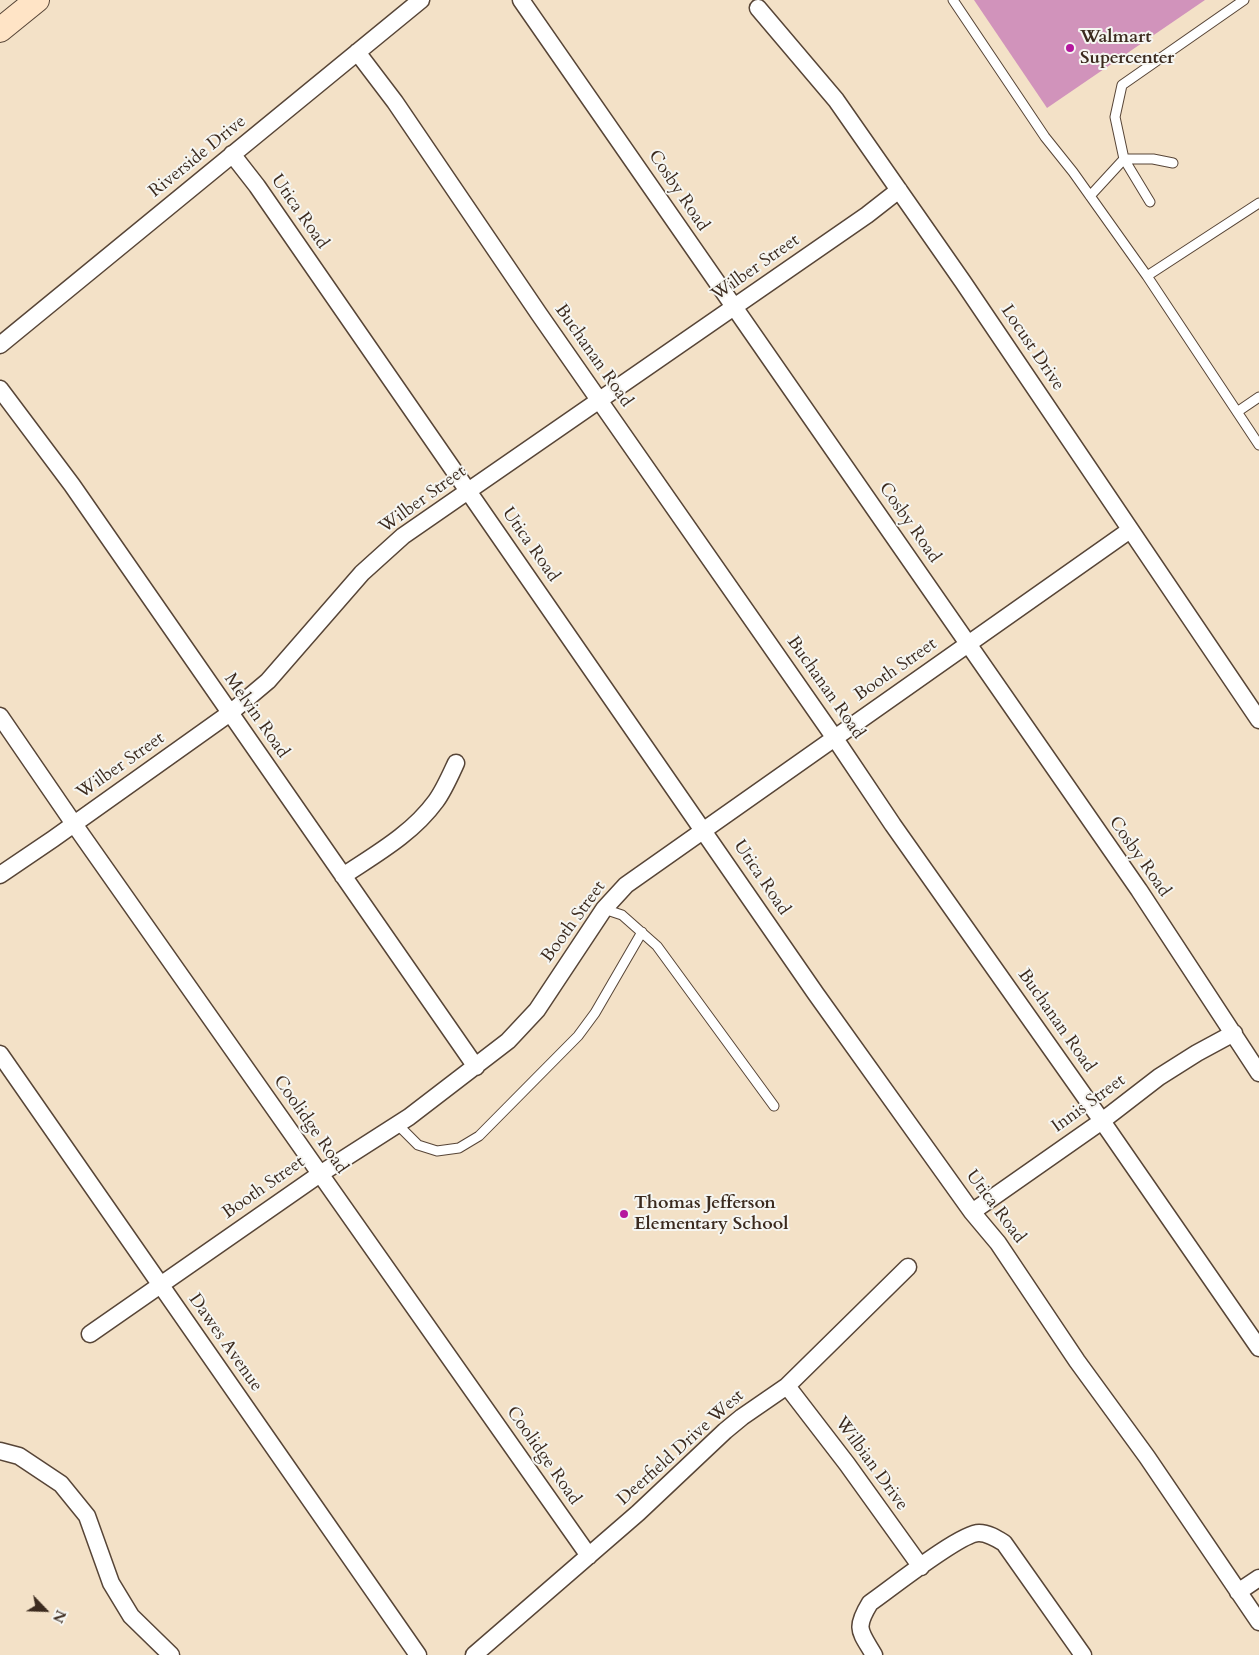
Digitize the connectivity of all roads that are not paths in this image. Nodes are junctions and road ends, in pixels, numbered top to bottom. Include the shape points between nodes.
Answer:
1 (37, 0) edge
2 (421, 0) edge
3 (521, 0) edge
4 (953, 0) edge
5 (1244, 0) edge
6 (758, 8) dead end
7 (0, 30) edge
8 (357, 52) junction
9 (232, 154) junction
10 (1124, 159) junction
11 (1173, 162) dead end
12 (899, 190) junction
13 (1090, 196) junction
14 (1150, 202) dead end
15 (1259, 203) edge
16 (1147, 276) junction
17 (734, 308) junction
18 (0, 345) edge
19 (0, 389) edge
20 (1259, 397) edge
21 (599, 399) junction
22 (1237, 412) junction
23 (1259, 445) edge
24 (468, 491) junction
25 (1130, 530) junction
26 (969, 645) junction
27 (230, 713) junction
28 (0, 716) edge
29 (1259, 720) edge
30 (834, 737) junction
31 (456, 764) dead end
32 (74, 824) junction
33 (703, 829) junction
34 (0, 875) edge
35 (343, 876) junction
36 (604, 909) junction
37 (642, 932) junction
38 (1234, 1033) junction
39 (0, 1054) edge
40 (476, 1067) junction
41 (1259, 1073) edge
42 (774, 1106) dead end
43 (1102, 1121) junction
44 (397, 1124) junction
45 (320, 1174) junction
46 (972, 1212) junction
47 (908, 1266) dead end
48 (160, 1285) junction
49 (90, 1334) dead end
50 (1259, 1348) edge
51 (787, 1386) junction
52 (0, 1451) edge
53 (589, 1556) junction
54 (921, 1567) junction
55 (1259, 1578) edge
56 (1238, 1592) junction
57 (1259, 1622) edge
58 (171, 1655) edge
59 (418, 1655) edge
60 (474, 1655) edge
61 (874, 1655) edge
62 (1083, 1655) edge

1 - 7 main road
2 - 8 street, Riverside Drive
3 - 17 street, Cosby Road
4 - 13 lane via 1045,137
5 - 10 lane via 1122,85 1115,117
6 - 12 street, Locust Drive via 836,100
8 - 9 street, Riverside Drive
8 - 21 street, Buchanan Road via 396,102
9 - 18 street, Riverside Drive
9 - 24 street, Utica Road
10 - 11 lane
10 - 13 lane
10 - 14 lane
12 - 17 street, Wilber Street via 867,216
12 - 25 street, Locust Drive
13 - 16 lane
15 - 16 lane
16 - 22 lane
17 - 21 street, Wilber Street
17 - 26 street, Cosby Road
19 - 27 street, Melvin Road via 72,485
20 - 22 lane
21 - 24 street, Wilber Street
21 - 30 street, Buchanan Road
22 - 23 lane
24 - 27 street, Wilber Street via 403,536 362,573 268,681
24 - 33 street, Utica Road
25 - 26 street, Booth Street
25 - 29 street, Locust Drive
26 - 30 street, Booth Street
26 - 38 street, Cosby Road
27 - 32 street, Wilber Street
27 - 35 street, Melvin Road
28 - 32 street, Coolidge Road
30 - 33 street, Booth Street
30 - 43 street, Buchanan Road via 892,825
31 - 35 street via 437,800 419,821
32 - 34 street, Wilber Street
32 - 45 street, Coolidge Road
33 - 36 street, Booth Street via 626,885
33 - 46 street, Utica Road
35 - 40 street, Melvin Road
36 - 37 lane via 622,915
36 - 40 street, Booth Street via 537,1010 508,1041
37 - 42 lane via 657,946
37 - 44 lane via 578,1036 479,1136 459,1148 437,1151 418,1145
38 - 41 street, Cosby Road
38 - 43 street, Innis Street via 1159,1077
39 - 48 street, Dawes Avenue
40 - 44 street, Booth Street
43 - 46 street, Innis Street
43 - 50 street, Buchanan Road
44 - 45 street, Booth Street
45 - 48 street, Booth Street
45 - 53 street, Coolidge Road
46 - 56 street, Utica Road via 998,1243
47 - 51 street, Deerfield Drive West
48 - 49 street, Booth Street
48 - 59 street, Dawes Avenue
51 - 53 street, Deerfield Drive West via 725,1430
51 - 54 street, Wilbian Drive via 848,1464
52 - 58 street via 19,1456 60,1484 86,1516 111,1583 131,1616
53 - 60 street, Deerfield Drive West
54 - 61 street via 870,1603 861,1618 860,1631
54 - 62 street via 957,1541 976,1533 993,1536 1004,1543
55 - 56 street
56 - 57 street, Utica Road

